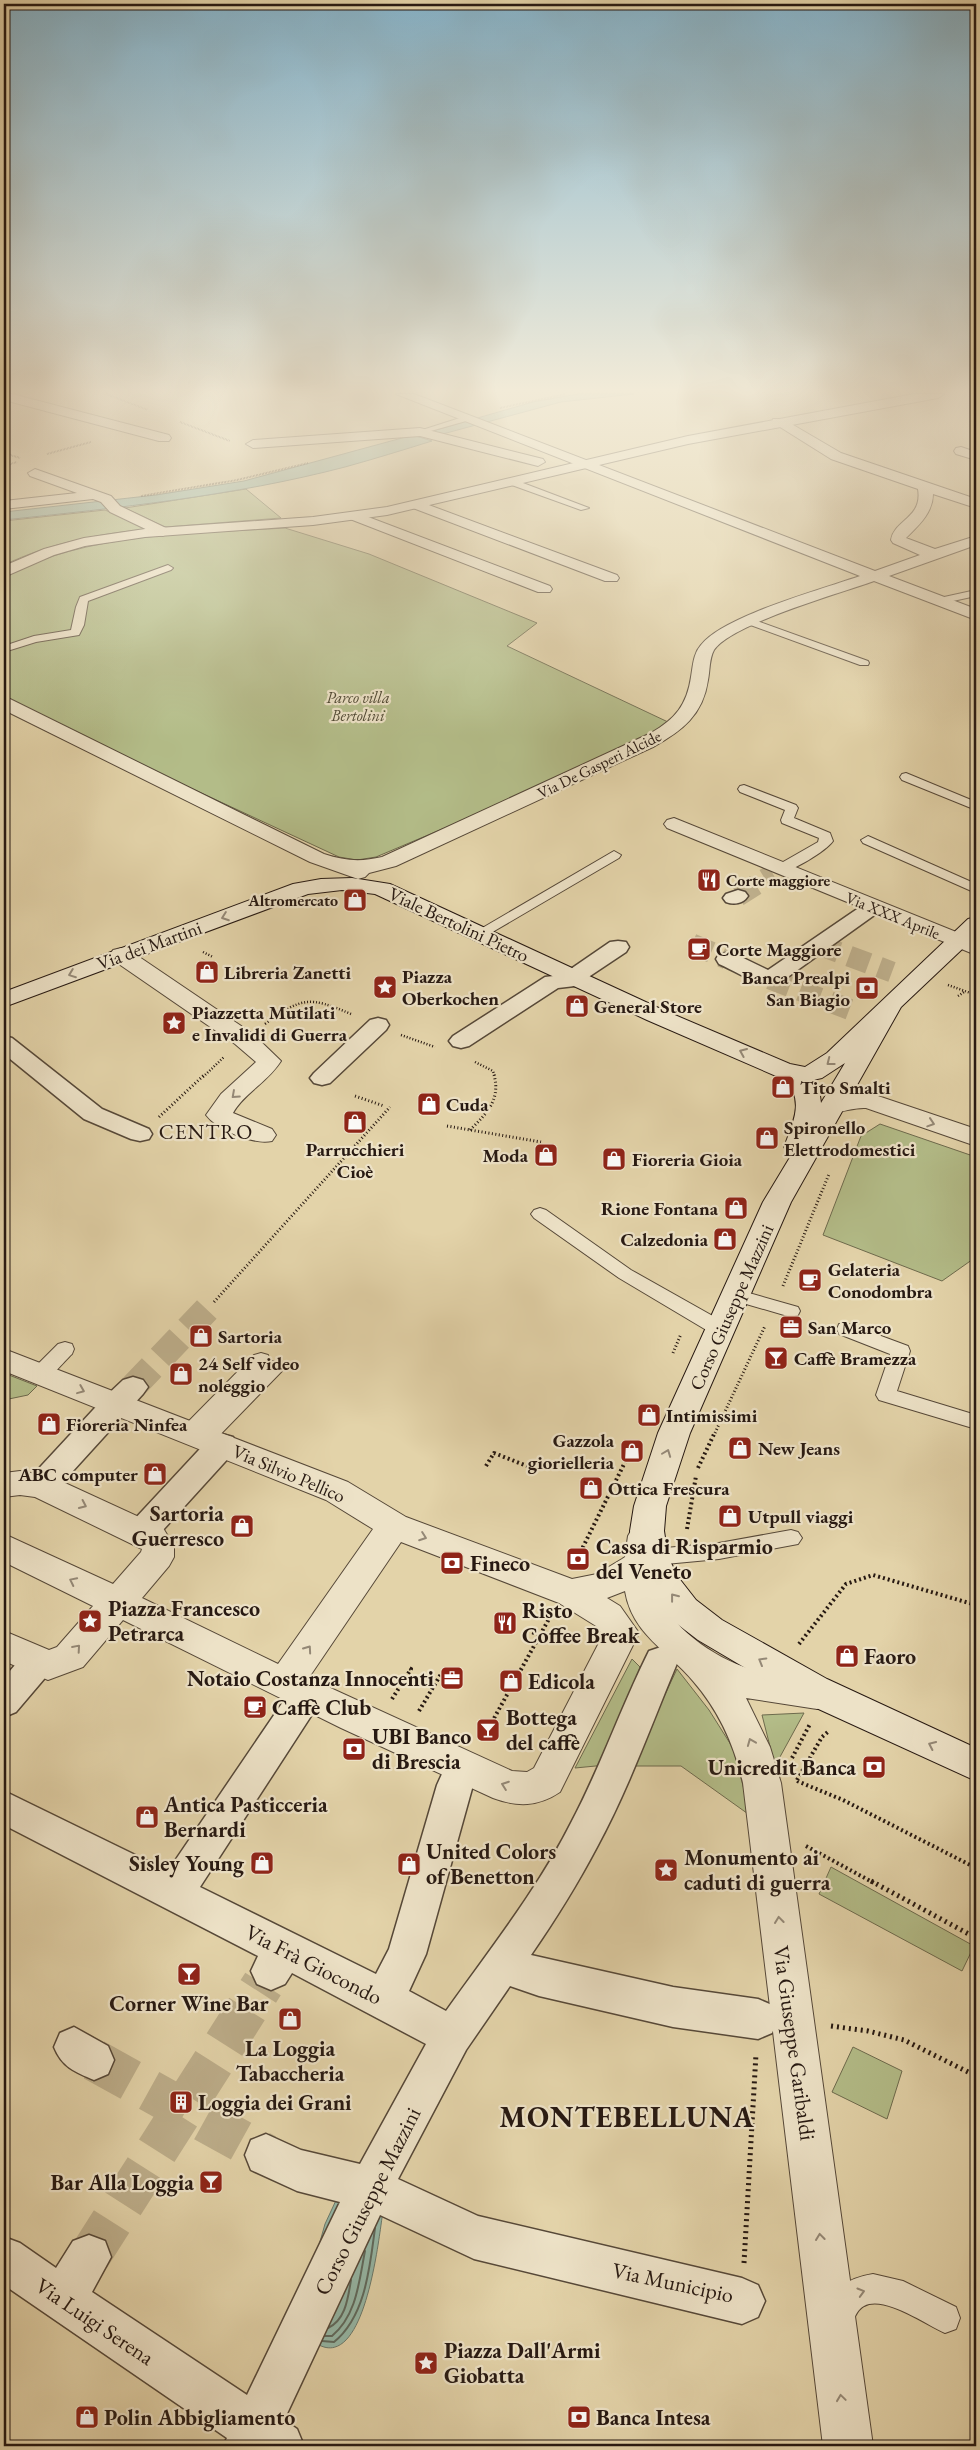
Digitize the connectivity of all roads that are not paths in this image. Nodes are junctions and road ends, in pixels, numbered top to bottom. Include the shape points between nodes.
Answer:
1 (119, 508) edge
2 (399, 508) edge
3 (427, 508) edge
4 (696, 508) edge
5 (922, 508) edge
6 (355, 516) junction
7 (163, 532) junction
8 (976, 540) edge
9 (935, 555) junction
10 (168, 568) dead end
11 (4, 572) edge
12 (874, 576) junction
13 (612, 578) dead end
14 (544, 589) dead end
15 (976, 593) edge
16 (939, 601) junction
17 (973, 612) edge
18 (749, 621) junction
19 (4, 649) edge
20 (864, 663) dead end
21 (4, 703) edge
22 (906, 777) dead end
23 (744, 788) dead end
24 (976, 806) edge
25 (674, 824) dead end
26 (868, 840) dead end
27 (614, 855) dead end
28 (317, 858) junction
29 (385, 864) junction
30 (342, 866) junction
31 (776, 870) junction
32 (382, 889) junction
33 (976, 889) edge
34 (295, 891) junction
35 (873, 907) junction
36 (976, 924) edge
37 (478, 934) junction
38 (967, 944) edge
39 (618, 947) dead end
40 (121, 955) junction
41 (727, 959) tunnel mouth
42 (573, 977) junction
43 (4, 1000) edge
44 (891, 1004) junction
45 (378, 1026) dead end
46 (4, 1043) edge
47 (466, 1050) road end
48 (788, 1071) junction
49 (322, 1078) dead end
50 (834, 1106) junction
51 (140, 1134) road end
52 (263, 1135) dead end
53 (976, 1138) edge
54 (777, 1202) junction
55 (540, 1214) dead end
56 (735, 1296) junction
57 (782, 1309) road end
58 (720, 1329) junction
59 (846, 1329) dead end
60 (66, 1349) dead end
61 (4, 1359) edge
62 (268, 1363) dead end
63 (40, 1374) junction
64 (124, 1395) junction
65 (976, 1422) edge
66 (206, 1438) junction
67 (4, 1485) edge
68 (41, 1486) junction
69 (648, 1516) joint
70 (394, 1526) junction
71 (142, 1532) junction
72 (791, 1538) dead end
73 (4, 1547) edge
74 (654, 1558) junction
75 (566, 1591) junction
76 (117, 1602) junction
77 (622, 1636) junction
78 (4, 1645) edge
79 (684, 1647) junction
80 (38, 1662) junction
81 (299, 1698) junction
82 (4, 1702) edge
83 (976, 1765) edge
84 (460, 1777) junction
85 (4, 1807) edge
86 (175, 1893) junction
87 (503, 1965) junction
88 (384, 1999) junction
89 (775, 2020) junction
90 (452, 2036) junction
91 (266, 2155) tunnel mouth
92 (370, 2188) junction
93 (88, 2256) tunnel mouth
94 (4, 2259) edge
95 (63, 2298) junction
96 (742, 2301) road end
97 (945, 2318) dead end
98 (834, 2347) junction
99 (261, 2441) edge
100 (848, 2446) edge

1 - 7 street
2 - 6 street
3 - 13 street
4 - 12 street
5 - 9 street via 898,540
6 - 7 street
6 - 14 street
7 - 11 street via 84,542 49,552
8 - 9 street, Via De Gasperi Alcide
9 - 12 street, Via De Gasperi Alcide
10 - 19 lane via 84,599 75,633
12 - 16 street
12 - 18 street, Via De Gasperi Alcide
15 - 16 lane
16 - 17 street
18 - 20 lane
18 - 29 street, Via De Gasperi Alcide via 707,648 702,656 696,702 667,732
21 - 28 street, Viale Bertolini Pietro
22 - 24 lane
23 - 31 lane via 792,808 787,820 825,836 823,845
25 - 31 street, Via XXX Aprile
26 - 33 lane
27 - 37 lane
28 - 30 street, Viale Bertolini Pietro
28 - 34 street, Via dei Martini via 324,868
29 - 30 street, Via De Gasperi Alcide via 361,868
29 - 32 street via 376,874
30 - 32 street, Viale Bertolini Pietro
31 - 35 street, Via XXX Aprile
32 - 34 street, Via dei Martini via 334,884
32 - 37 street, Viale Bertolini Pietro
34 -> 40 street, Via dei Martini
35 - 38 street, Via XXX Aprile
35 - 41 street via 770,979
36 - 38 street
37 - 42 street, Viale Bertolini Pietro
38 - 44 street
39 - 42 street
40 -> 43 street, Via dei Martini
40 -> 52 street via 237,1034 269,1060 223,1105 219,1115 226,1121
42 - 47 street via 553,982
48 -> 42 street, Viale Bertolini Pietro
44 -> 48 street via 836,1058 820,1069 805,1074
44 - 50 street, Corso Giuseppe Mazzini
45 - 49 street
46 - 51 street via 93,1114
48 - 54 street, Viale Bertolini Pietro via 805,1086 810,1103
50 -> 53 street via 854,1100 869,1101
50 - 54 street, Corso Giuseppe Mazzini
54 - 56 street, Corso Giuseppe Mazzini
55 - 58 lane via 625,1274
56 - 57 lane
56 - 58 street, Corso Giuseppe Mazzini
69 -> 58 street, Corso Giuseppe Mazzini via 661,1466
59 - 65 lane via 901,1351 886,1395
60 - 63 lane
61 - 63 street, Via Silvio Pellico
62 - 66 lane
63 -> 64 street, Via Silvio Pellico
64 - 66 street, Via Silvio Pellico
64 - 68 street
66 - 70 street, Via Silvio Pellico via 337,1491
66 - 71 street
67 - 68 street
68 -> 71 street
69 - 74 street, Via Giuseppe Garibaldi
70 -> 75 street, Via Silvio Pellico
81 -> 70 street via 291,1680 294,1668
71 - 76 street via 157,1542 157,1557
72 - 74 lane
76 -> 73 street
74 - 75 street via 606,1583
79 -> 74 street, Via Giuseppe Garibaldi via 647,1606 642,1590
75 - 77 street via 608,1616 621,1628
80 -> 76 street via 48,1665 70,1657
76 - 81 street
77 - 79 street, Via Giuseppe Garibaldi via 646,1628 662,1633
77 -> 84 street via 548,1777 538,1786 518,1789
78 - 80 street
83 -> 79 street via 842,1703 800,1690 747,1684 710,1668
79 - 87 street, Corso Giuseppe Mazzini via 618,1764 585,1834 547,1900
89 -> 79 street, Via Giuseppe Garibaldi via 781,1794 755,1755 742,1723 720,1687
80 - 82 street
81 - 84 street via 401,1738
81 - 86 street
84 - 88 street via 407,1954
85 - 86 street, Via Frà Giocondo
86 - 88 street, Via Frà Giocondo via 278,1960
87 - 89 street via 539,1977 673,2007
87 - 90 street, Corso Giuseppe Mazzini
88 - 90 street, Via Frà Giocondo
98 -> 89 street, Via Giuseppe Garibaldi
90 - 92 street, Corso Giuseppe Mazzini
91 - 92 street, Via Municipio via 297,2170
92 - 96 street, Via Municipio via 474,2237
92 - 99 street, Corso Giuseppe Mazzini
93 - 95 street
94 - 95 street, Via Luigi Serena
95 - 99 street, Via Luigi Serena via 187,2383
98 -> 97 lane via 835,2330 842,2309 856,2292 890,2290
100 -> 98 street, Via Giuseppe Garibaldi

